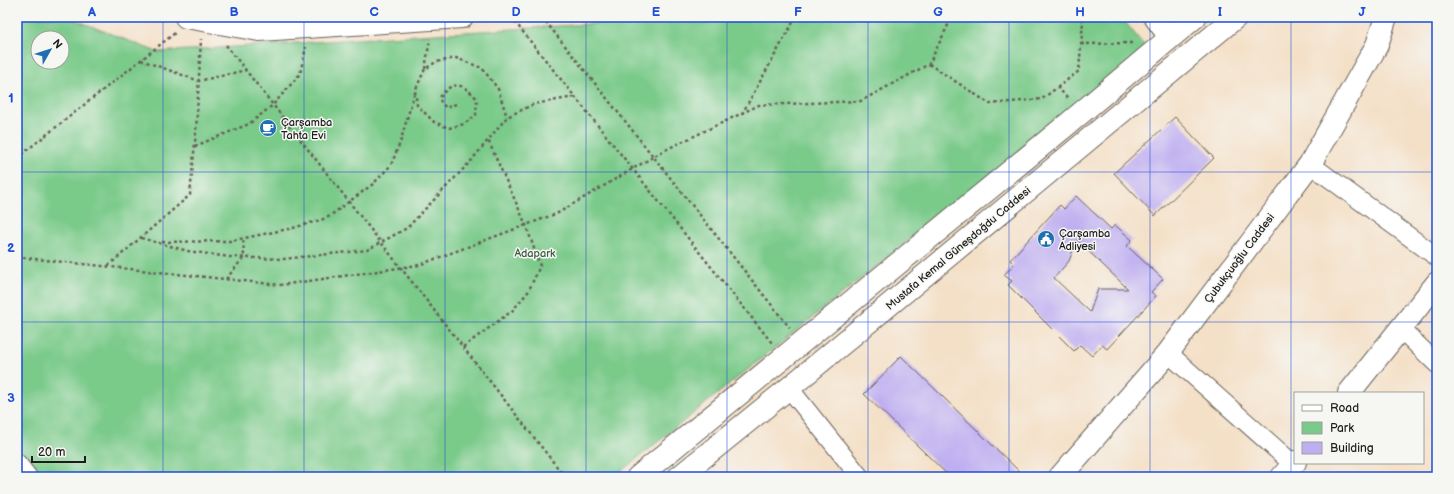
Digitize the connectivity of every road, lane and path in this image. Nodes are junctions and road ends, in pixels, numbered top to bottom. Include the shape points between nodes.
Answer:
1 (462, 17) edge
2 (511, 17) edge
3 (542, 17) edge
4 (796, 17) edge
5 (952, 17) edge
6 (1080, 17) edge
7 (1154, 17) edge
8 (1195, 17) edge
9 (1236, 17) edge
10 (1386, 17) edge
11 (197, 19) edge
12 (433, 19) junction
13 (311, 27) junction
14 (1170, 37) junction
15 (1134, 43) dead end
16 (1081, 44) junction
17 (141, 60) junction
18 (929, 64) junction
19 (425, 69) junction
20 (246, 70) junction
21 (199, 81) junction
22 (414, 91) junction
23 (575, 97) junction
24 (456, 104) dead end
25 (273, 105) junction
26 (742, 114) junction
27 (507, 117) junction
28 (488, 140) junction
29 (195, 146) junction
30 (654, 157) junction
31 (17, 158) edge
32 (1310, 164) junction
33 (633, 169) junction
34 (349, 201) junction
35 (526, 225) junction
36 (141, 238) junction
37 (243, 238) junction
38 (158, 242) junction
39 (381, 243) junction
40 (17, 257) edge
41 (244, 257) junction
42 (1437, 257) edge
43 (108, 267) junction
44 (401, 268) junction
45 (226, 279) junction
46 (1437, 283) edge
47 (1400, 328) junction
48 (802, 342) junction
49 (463, 347) junction
50 (1168, 353) junction
51 (783, 358) junction
52 (1437, 364) edge
53 (789, 388) junction
54 (1350, 392) edge
55 (17, 463) edge
56 (1290, 467) edge
57 (28, 477) edge
58 (565, 477) edge
59 (638, 477) edge
60 (678, 477) edge
61 (860, 477) edge
62 (1060, 477) edge

1 - 12 main road
2 - 23 path
3 - 30 path
4 - 26 path
5 - 18 path
6 - 16 path via 1083,21
7 - 14 main road
8 - 14 main road
9 - 53 main road, Mustafa Kemal Güneşdoğdu Caddesi
10 - 32 main road, Çubukçuoğlu Caddesi via 1377,45
11 - 13 main road via 259,30
11 - 17 path
11 - 20 path
11 - 21 path
12 - 13 main road
12 - 19 path
13 - 25 path via 300,74
14 - 48 main road via 1077,117
15 - 16 path
16 - 18 path via 1079,70 1042,99 990,104
17 - 21 path
17 - 31 path
18 - 26 path via 861,101 760,105
19 - 22 path
19 - 27 path via 436,62 456,58 482,68 498,89
20 - 21 path
20 - 25 path
21 - 29 path
22 - 24 path via 417,105 434,122 449,128 464,124 476,115 477,99 467,87 456,85 445,90 439,99 446,108
22 - 34 path via 400,143 391,165 373,184
23 - 27 path via 534,104
23 - 33 path
25 - 29 path via 249,124
25 - 34 path
26 - 30 path
27 - 28 path
28 - 35 path
28 - 39 path via 407,228
29 - 36 path via 190,195
30 - 33 path
30 - 48 path
32 - 42 street
32 - 50 main road, Çubukçuoğlu Caddesi
33 - 35 path via 558,213
33 - 51 path
34 - 37 path via 327,218
34 - 39 path
35 - 44 path via 419,265
35 - 49 path via 540,266 528,292 512,311
36 - 38 path
36 - 43 path
37 - 38 path via 230,241
37 - 41 path
38 - 41 path via 188,251
39 - 41 path via 367,250 282,259
39 - 44 path
40 - 43 path
41 - 45 path
43 - 45 path
44 - 45 path via 281,285
44 - 49 path
46 - 47 main road
47 - 52 street
47 - 54 main road
48 - 51 main road
49 - 58 path
50 - 56 street
50 - 62 main road, Çubukçuoğlu Caddesi
51 - 59 main road
53 - 60 main road, Mustafa Kemal Güneşdoğdu Caddesi
53 - 61 street
55 - 57 street

